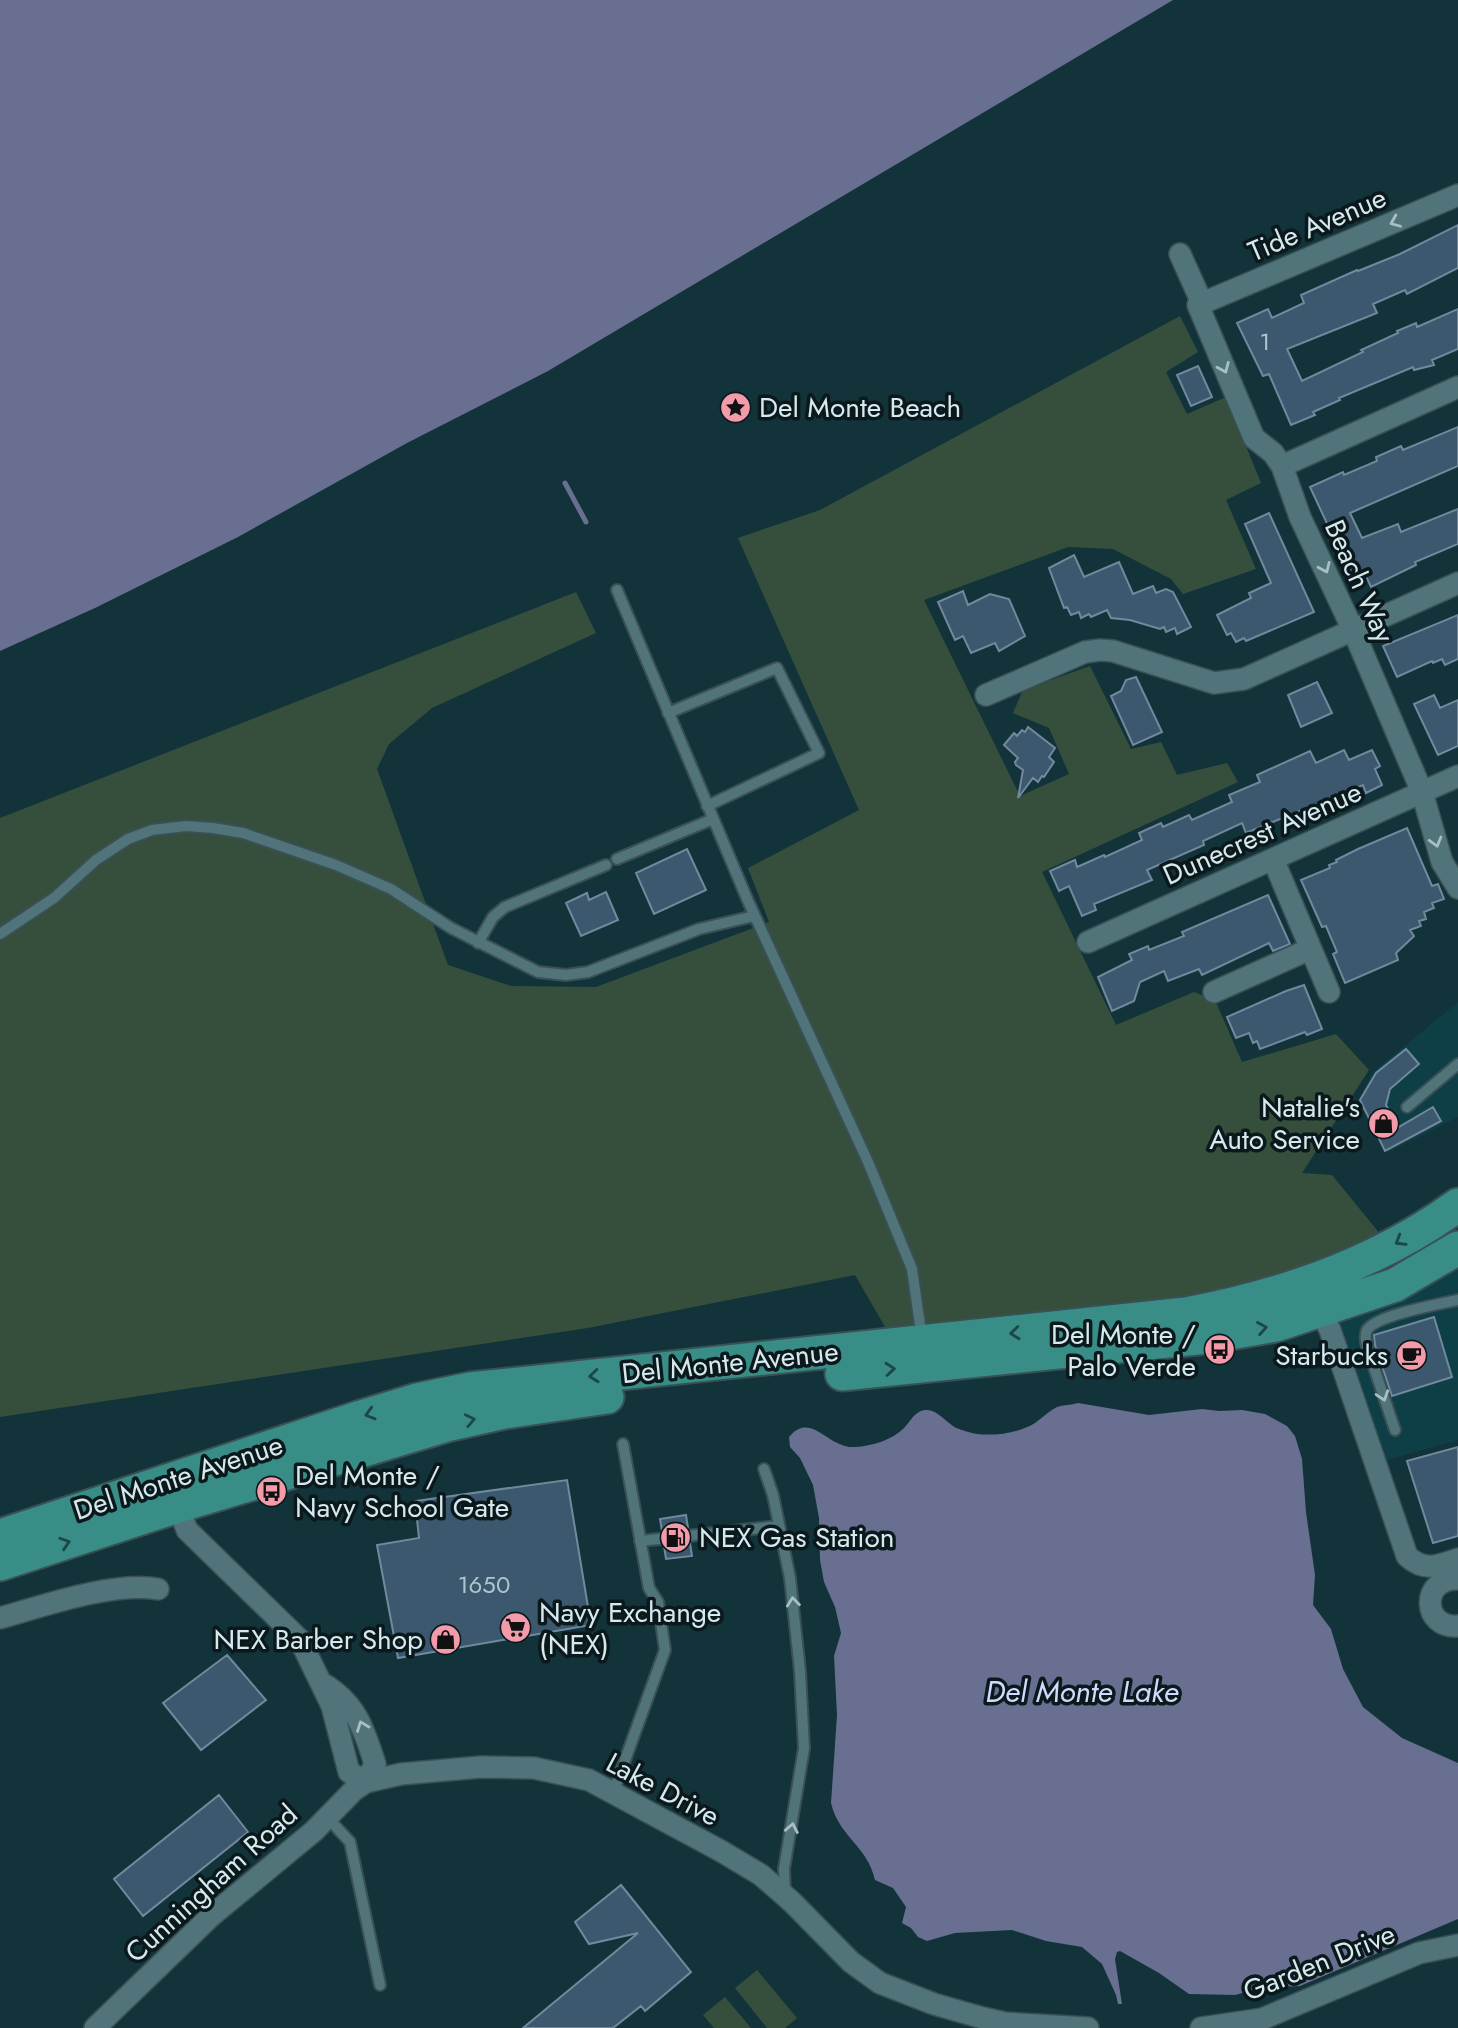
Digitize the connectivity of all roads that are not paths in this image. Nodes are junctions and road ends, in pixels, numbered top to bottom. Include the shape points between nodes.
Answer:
1 (1458, 195) edge
2 (1180, 254) dead end
3 (1200, 304) junction
4 (1458, 387) edge
5 (1282, 466) junction
6 (1458, 583) edge
7 (617, 590) dead end
8 (1353, 630) junction
9 (986, 695) dead end
10 (668, 713) junction
11 (1458, 776) edge
12 (1422, 792) junction
13 (707, 806) junction
14 (713, 819) junction
15 (617, 859) dead end
16 (1273, 859) junction
17 (606, 865) dead end
18 (1458, 888) edge
19 (754, 916) junction
20 (0, 933) edge
21 (1088, 942) dead end
22 (478, 943) junction
23 (1310, 949) junction
24 (1214, 992) dead end
25 (1329, 992) dead end
26 (1458, 1064) edge
27 (1407, 1107) dead end
28 (1458, 1205) edge
29 (1458, 1248) edge
30 (1313, 1298) junction
31 (1458, 1300) edge
32 (922, 1342) junction
33 (1395, 1430) dead end
34 (623, 1444) dead end
35 (764, 1469) dead end
36 (173, 1492) junction
37 (779, 1526) junction
38 (0, 1536) edge
39 (640, 1541) junction
40 (1458, 1559) edge
41 (0, 1564) edge
42 (1444, 1576) edge
43 (158, 1589) dead end
44 (0, 1618) edge
45 (1458, 1626) edge
46 (366, 1782) junction
47 (613, 1793) junction
48 (327, 1817) junction
49 (785, 1895) junction
50 (1458, 1945) edge
51 (380, 1985) dead end
52 (1253, 2025) edge
53 (94, 2028) edge
54 (1088, 2028) edge
55 (1201, 2028) edge

1 -> 3 street, Tide Avenue
2 - 3 street, Beach Way
3 -> 5 street, Beach Way via 1254,438
4 - 5 street
5 -> 8 street, Beach Way via 1300,517
6 - 8 street
7 - 10 lane
8 - 9 street via 1229,682 1214,683 1100,650 1085,652
8 - 12 street, Beach Way
10 - 13 lane
10 - 13 lane via 777,668 819,753
11 - 12 street, Dunecrest Avenue
12 - 16 street, Dunecrest Avenue
12 -> 18 street, Beach Way via 1442,862
13 - 14 lane
14 - 15 lane
14 - 19 lane
16 - 21 street, Dunecrest Avenue
16 - 23 street
17 - 22 lane via 505,907
19 - 22 lane via 699,929 588,972 566,975 538,972
19 - 32 lane via 912,1269
20 - 22 lane via 54,898 96,860 128,839 152,830 186,826 243,833 336,864 391,888
23 - 24 street
23 - 25 street
26 - 27 lane
28 -> 30 main road, Del Monte Avenue
29 - 30 main road, Del Monte Avenue via 1395,1285
30 -> 32 main road, Del Monte Avenue
36 -> 30 main road, Del Monte Avenue via 447,1425 569,1401 1207,1337 1276,1325
30 - 42 street via 1330,1330 1407,1556
31 -> 33 lane via 1386,1319 1373,1324 1365,1335
32 -> 36 main road, Del Monte Avenue via 470,1389 361,1416
34 - 39 lane
35 - 37 lane
36 - 38 main road, Del Monte Avenue
41 -> 36 main road, Del Monte Avenue
36 - 46 street via 187,1530 300,1640 322,1683 357,1714 375,1764
37 - 39 lane
49 -> 37 lane via 784,1869 804,1748 790,1578
39 - 47 lane via 649,1588 658,1602 665,1650
40 - 42 street
42 - 45 street via 1432,1592 1433,1615 1445,1625
43 - 44 street via 112,1591
46 - 47 street, Lake Drive via 401,1774 520,1767 589,1780
46 - 48 street, Cunningham Road
47 - 49 street, Lake Drive via 746,1865
48 - 51 lane via 350,1842
48 - 53 street, Cunningham Road via 211,1916
49 - 54 street, Lake Drive via 850,1962 892,1989 1005,2023
50 - 52 street, Garden Drive via 1419,1953
52 - 55 street, Garden Drive

